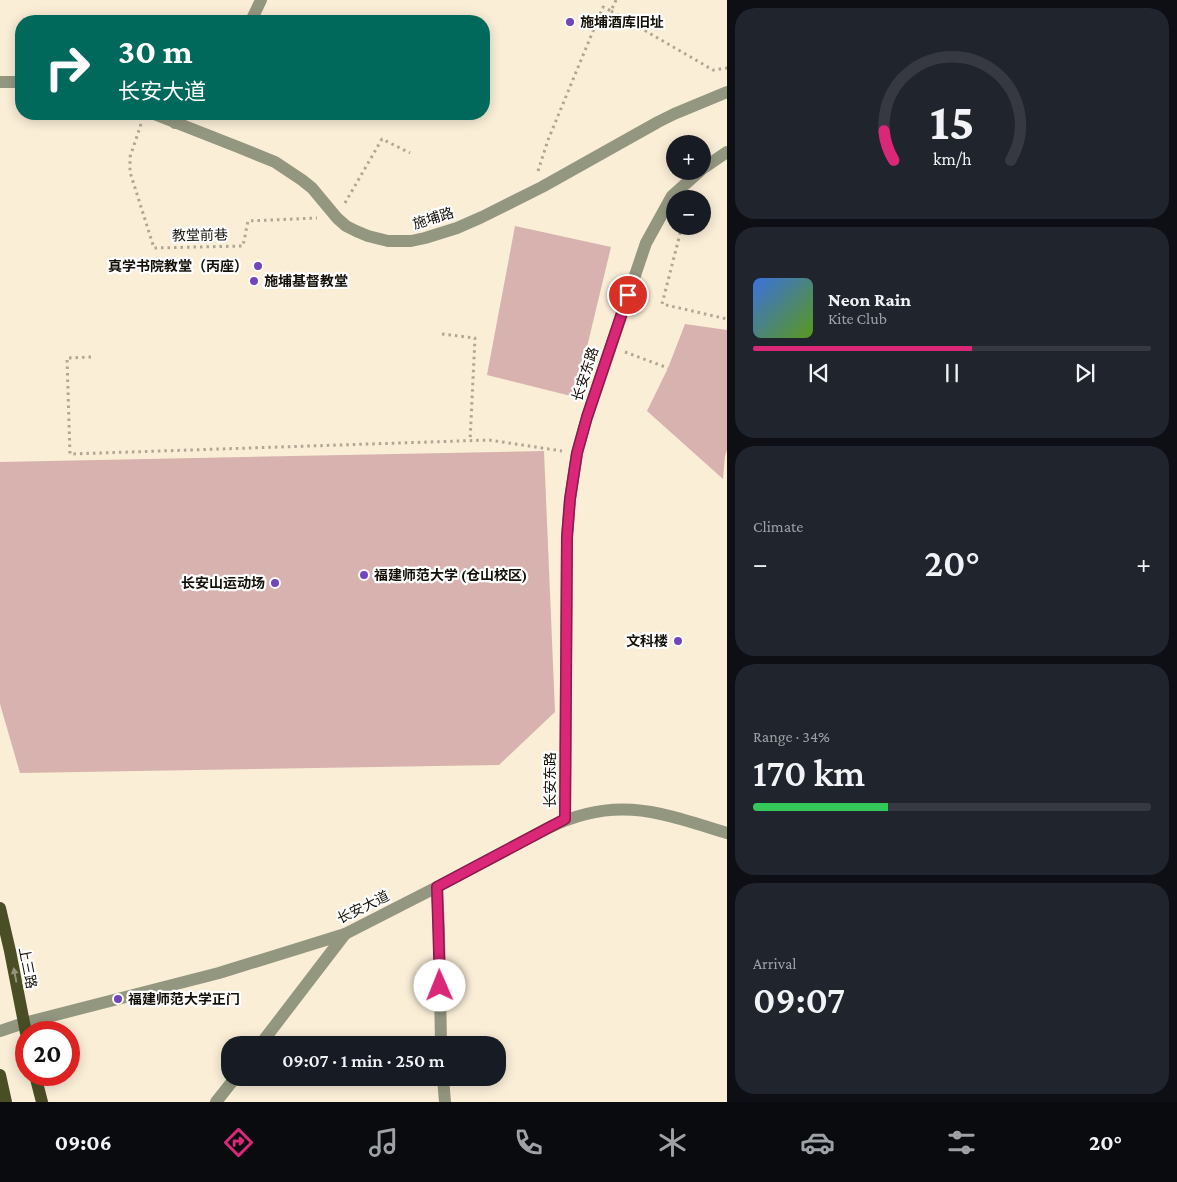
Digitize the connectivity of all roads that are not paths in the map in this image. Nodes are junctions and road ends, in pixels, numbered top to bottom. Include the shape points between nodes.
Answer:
1 (261, 0) edge
2 (254, 15) edge
3 (0, 82) edge
4 (15, 82) edge
5 (727, 92) edge
6 (184, 120) edge
7 (727, 152) edge
8 (711, 163) edge
9 (690, 180) edge
10 (565, 819) junction
11 (727, 833) edge
12 (437, 887) junction
13 (0, 908) edge
14 (345, 934) junction
15 (24, 1021) edge
16 (50, 1021) edge
17 (15, 1029) edge
18 (0, 1031) edge
19 (267, 1036) edge
20 (442, 1036) edge
21 (0, 1075) edge
22 (38, 1086) edge
23 (229, 1086) edge
24 (444, 1086) edge
25 (6, 1102) edge
26 (42, 1102) edge
27 (216, 1102) edge
28 (445, 1102) edge

1 - 2 street
3 - 4 street
5 - 6 street, 施埔路 via 658,122 482,217 458,228 411,241 368,236 346,226 312,188 275,162
7 - 8 street, 长安东路
9 - 10 street, 长安东路 via 672,196 646,243 577,453 567,537
10 - 11 street, 长安大道 via 617,808 638,809 659,812
10 - 12 street, 长安大道
12 - 14 street, 长安大道
12 - 20 street
15 -> 13 main road, 上三路
14 - 16 street, 长安大道
14 - 19 street
17 - 18 street, 长安大道
21 - 25 main road
22 - 26 main road
23 - 27 street
24 - 28 street

